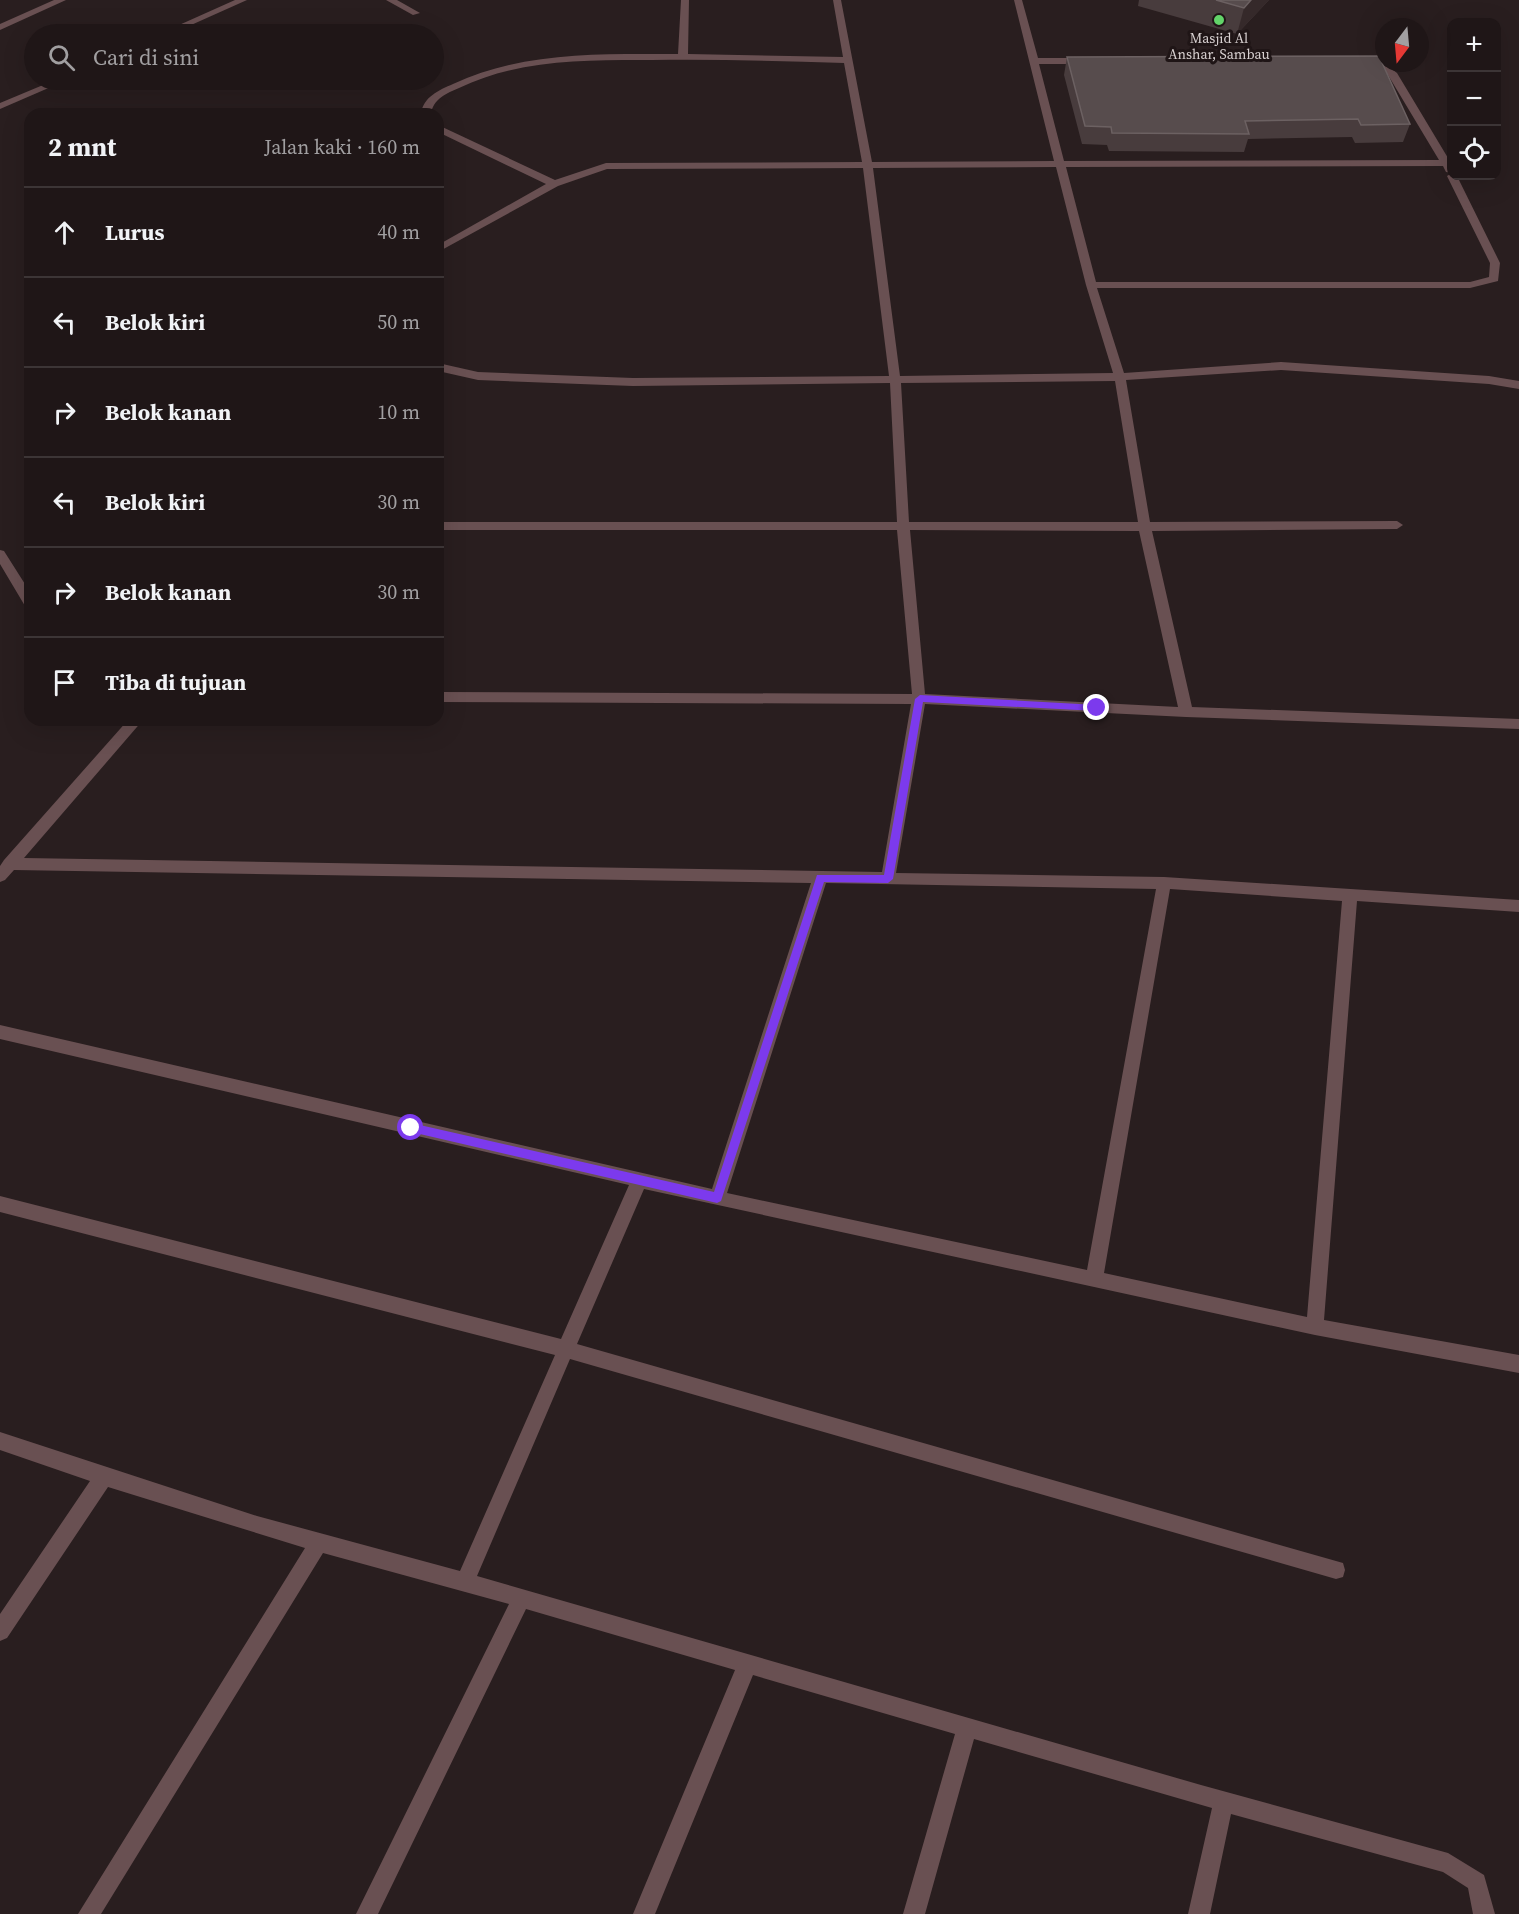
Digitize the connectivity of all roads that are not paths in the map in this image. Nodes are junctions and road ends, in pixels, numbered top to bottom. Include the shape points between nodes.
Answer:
1 (62, 0) edge
2 (243, 0) edge
3 (390, 0) edge
4 (686, 0) edge
5 (837, 0) edge
6 (1017, 0) edge
7 (416, 13) dead end
8 (187, 24) edge
9 (0, 27) edge
10 (683, 56) junction
11 (847, 60) junction
12 (1033, 61) junction
13 (1093, 61) edge
14 (1356, 63) edge
15 (38, 90) edge
16 (0, 106) edge
17 (426, 108) edge
18 (444, 131) edge
19 (1446, 163) joint
20 (867, 164) junction
21 (1062, 164) junction
22 (1454, 180) edge
23 (554, 184) junction
24 (444, 246) edge
25 (1091, 285) junction
26 (444, 368) edge
27 (1120, 377) junction
28 (895, 378) junction
29 (1519, 385) edge
30 (903, 525) junction
31 (1397, 525) dead end
32 (444, 526) edge
33 (1145, 528) junction
34 (0, 554) edge
35 (24, 593) edge
36 (444, 697) edge
37 (920, 699) junction
38 (1186, 712) junction
39 (1519, 724) edge
40 (131, 726) edge
41 (5, 870) edge
42 (820, 878) junction
43 (888, 879) junction
44 (1164, 883) junction
45 (1350, 894) junction
46 (1519, 906) edge
47 (0, 1032) edge
48 (639, 1180) junction
49 (717, 1198) junction
50 (0, 1204) edge
51 (1094, 1279) junction
52 (1315, 1327) junction
53 (566, 1349) junction
54 (1519, 1364) edge
55 (0, 1441) edge
56 (104, 1477) junction
57 (318, 1544) junction
58 (1336, 1570) dead end
59 (464, 1583) junction
60 (521, 1600) junction
61 (0, 1631) edge
62 (747, 1665) junction
63 (968, 1728) junction
64 (1224, 1800) junction
65 (89, 1914) edge
66 (366, 1914) edge
67 (644, 1914) edge
68 (914, 1914) edge
69 (1199, 1914) edge
70 (1484, 1914) edge

1 - 9 street
2 - 8 street
3 - 7 street
4 - 10 street
5 - 11 street
6 - 12 street
10 - 11 street
10 - 17 street via 537,60 458,85
11 - 20 street
12 - 13 street
12 - 21 street
14 - 19 street via 1392,73
15 - 16 street
18 - 23 street
19 - 21 street
20 - 21 street
20 - 23 street via 606,166
20 - 28 street
21 - 25 street
22 - 25 street via 1495,263 1494,279 1470,285
23 - 24 street
25 - 27 street
26 - 28 street via 478,376 633,382
27 - 28 street
27 - 29 street via 1281,366
27 - 33 street
28 - 30 street
30 - 32 street
30 - 33 street
30 - 37 street
31 - 33 street
33 - 38 street
34 - 35 street
36 - 37 street
37 - 38 street
37 - 43 street
38 - 39 street
40 - 41 street
41 - 42 street
42 - 43 street
42 - 49 street
43 - 44 street
44 - 45 street
44 - 51 street
45 - 46 street
45 - 52 street
47 - 48 street
48 - 49 street
48 - 53 street
49 - 51 street
50 - 53 street
51 - 52 street
52 - 54 street
53 - 58 street
53 - 59 street
55 - 56 street
56 - 57 street
56 - 61 street
57 - 59 street
57 - 65 street
59 - 60 street
60 - 62 street
60 - 66 street
62 - 63 street
62 - 67 street
63 - 64 street
63 - 68 street
64 - 69 street
64 - 70 street via 1448,1863 1477,1882

